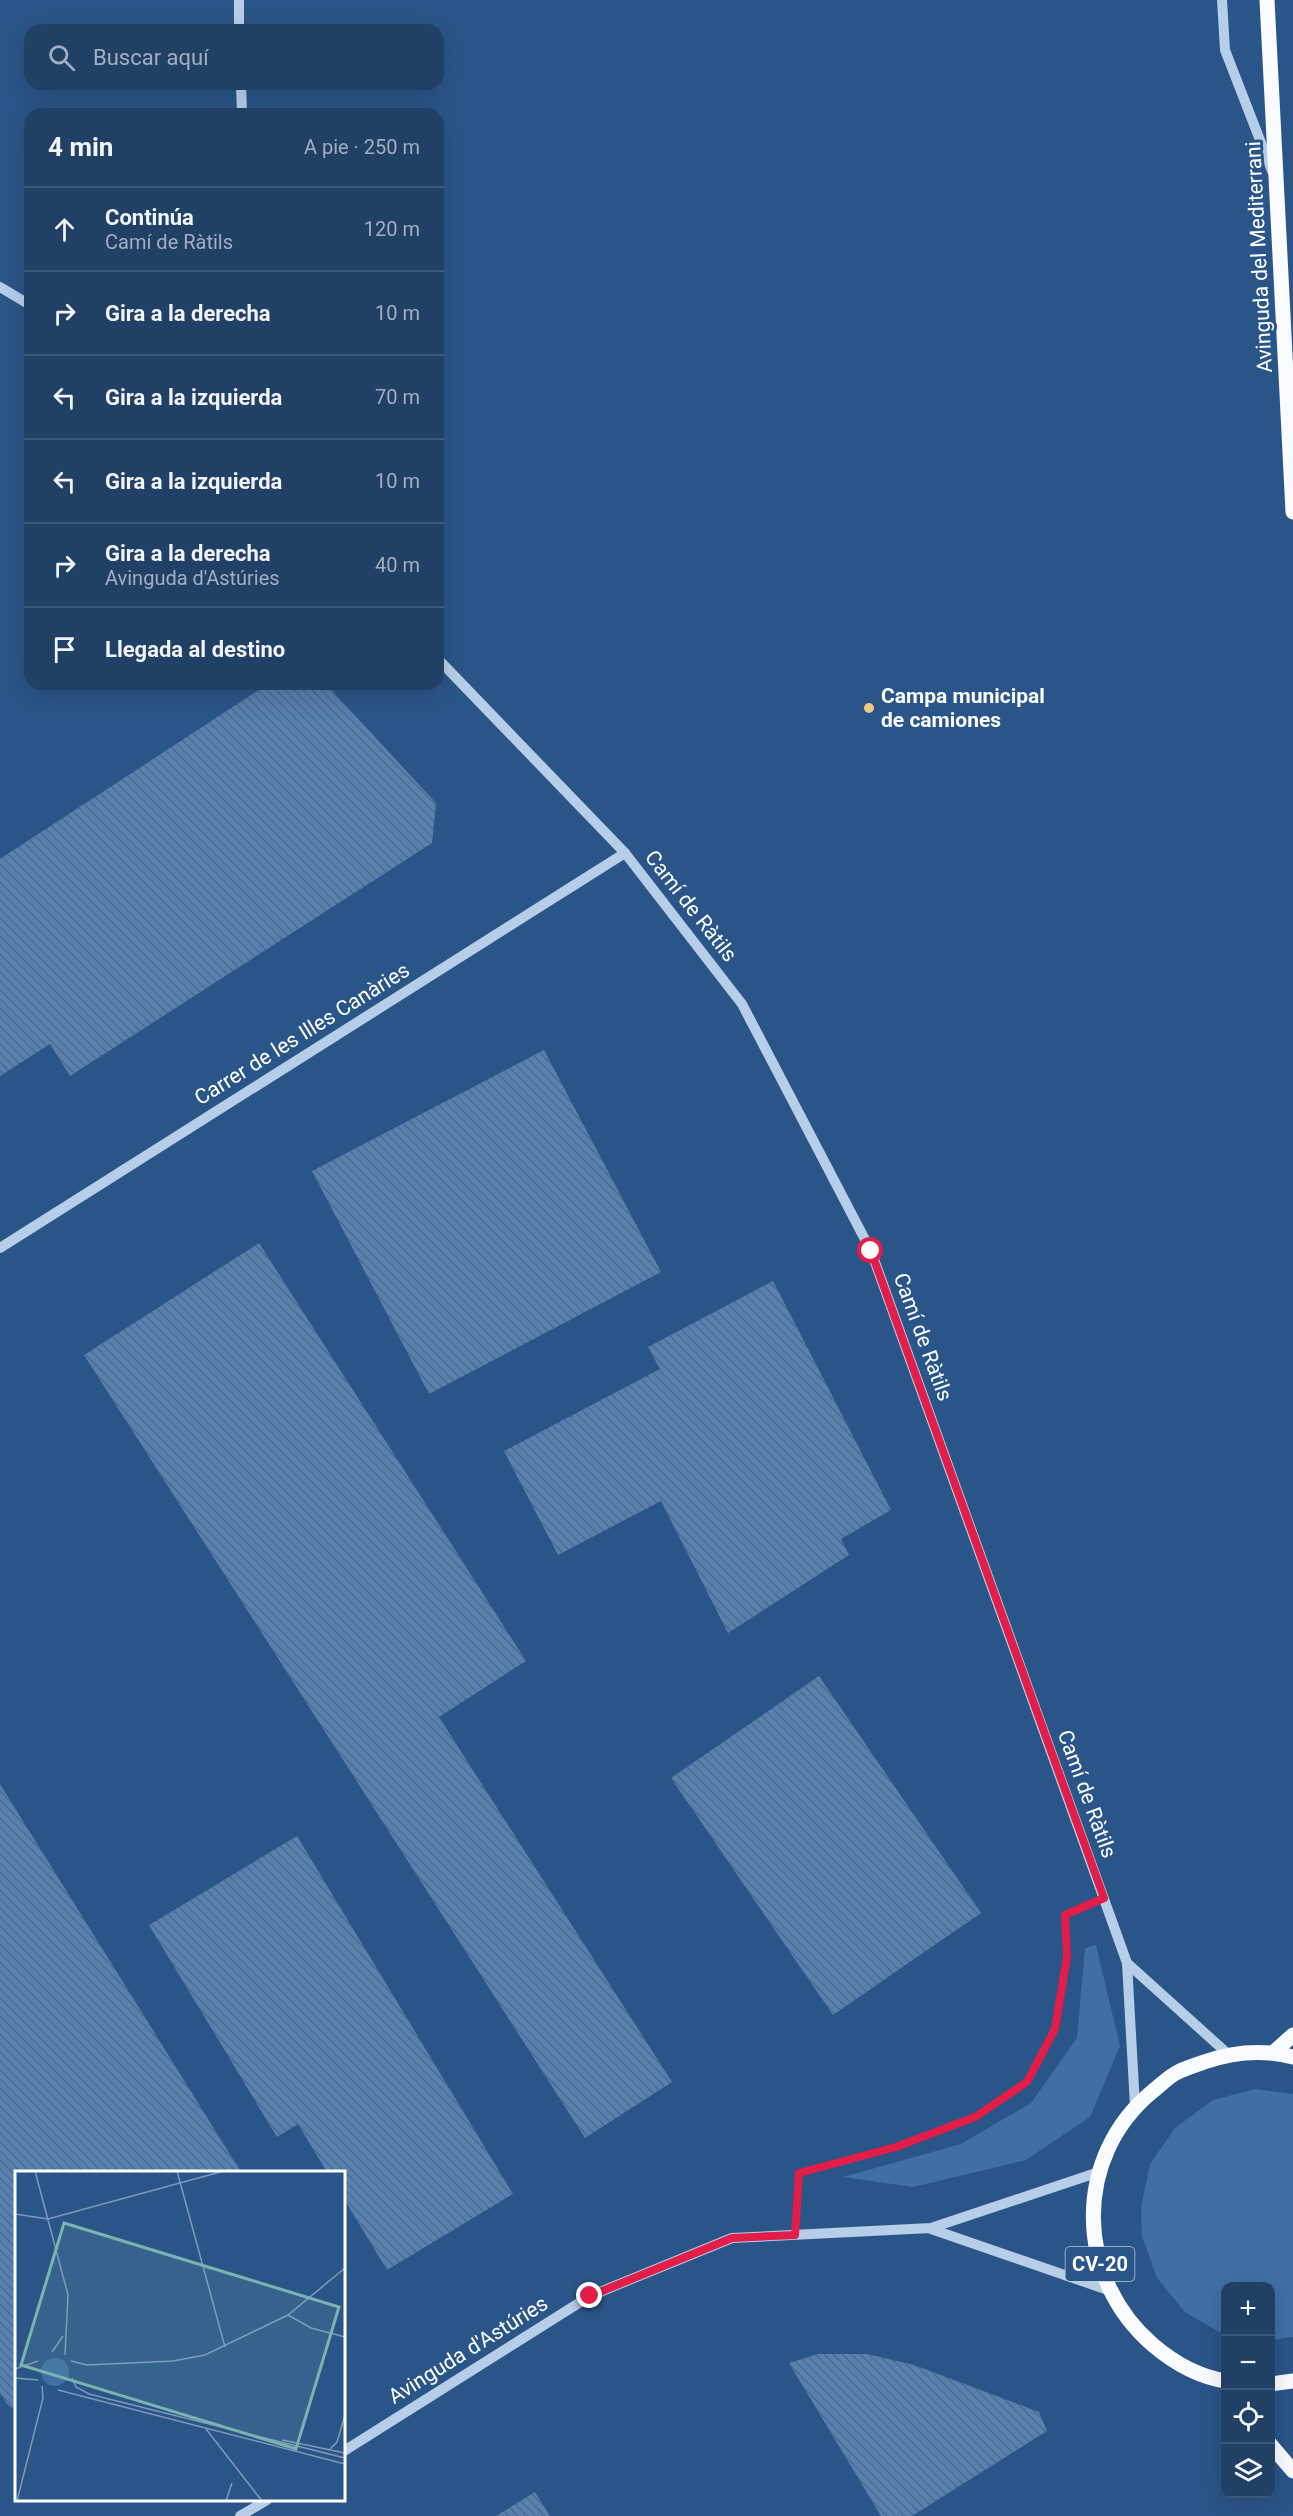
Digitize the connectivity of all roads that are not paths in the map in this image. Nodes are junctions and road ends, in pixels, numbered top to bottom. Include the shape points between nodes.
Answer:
1 (238, 0) edge
2 (1222, 0) edge
3 (1268, 0) edge
4 (239, 24) edge
5 (241, 90) edge
6 (242, 108) edge
7 (1276, 180) junction
8 (0, 287) edge
9 (24, 301) edge
10 (1293, 512) edge
11 (444, 665) edge
12 (625, 854) junction
13 (0, 1248) edge
14 (1127, 1963) junction
15 (1293, 2035) edge
16 (1274, 2052) junction
17 (1228, 2054) junction
18 (1293, 2057) edge
19 (1135, 2106) junction
20 (1099, 2172) junction
21 (931, 2228) junction
22 (1108, 2290) junction
23 (1220, 2380) edge
24 (1293, 2381) edge
25 (1275, 2383) edge
26 (345, 2450) edge
27 (1275, 2450) edge
28 (1293, 2470) edge
29 (264, 2501) edge
30 (240, 2516) edge

1 - 4 street
2 - 7 street via 1225,50
3 - 7 main road, Avinguda del Mediterrani
5 - 6 street
7 - 10 main road, Avinguda del Mediterrani
8 - 9 street
11 - 12 street, Camí de Ràtils
12 - 13 street, Carrer de les Illes Canàries
12 - 14 street, Camí de Ràtils via 742,1004 871,1251
14 - 17 street, Camí de Ràtils
14 - 19 street, Camí de Ràtils
15 - 16 main road
16 - 17 main road, CV-20
16 - 18 main road, CV-20
17 - 19 main road, CV-20 via 1177,2072
19 - 20 main road, CV-20 via 1113,2137
20 - 21 street, Avinguda d'Astúries
20 - 22 main road, CV-20 via 1092,2211 1096,2252
21 - 22 street, Avinguda d'Astúries
21 - 26 street, Avinguda d'Astúries via 732,2238 590,2296
22 - 23 main road, CV-20 via 1135,2329 1171,2360
24 - 25 main road
27 - 28 main road
29 - 30 street

